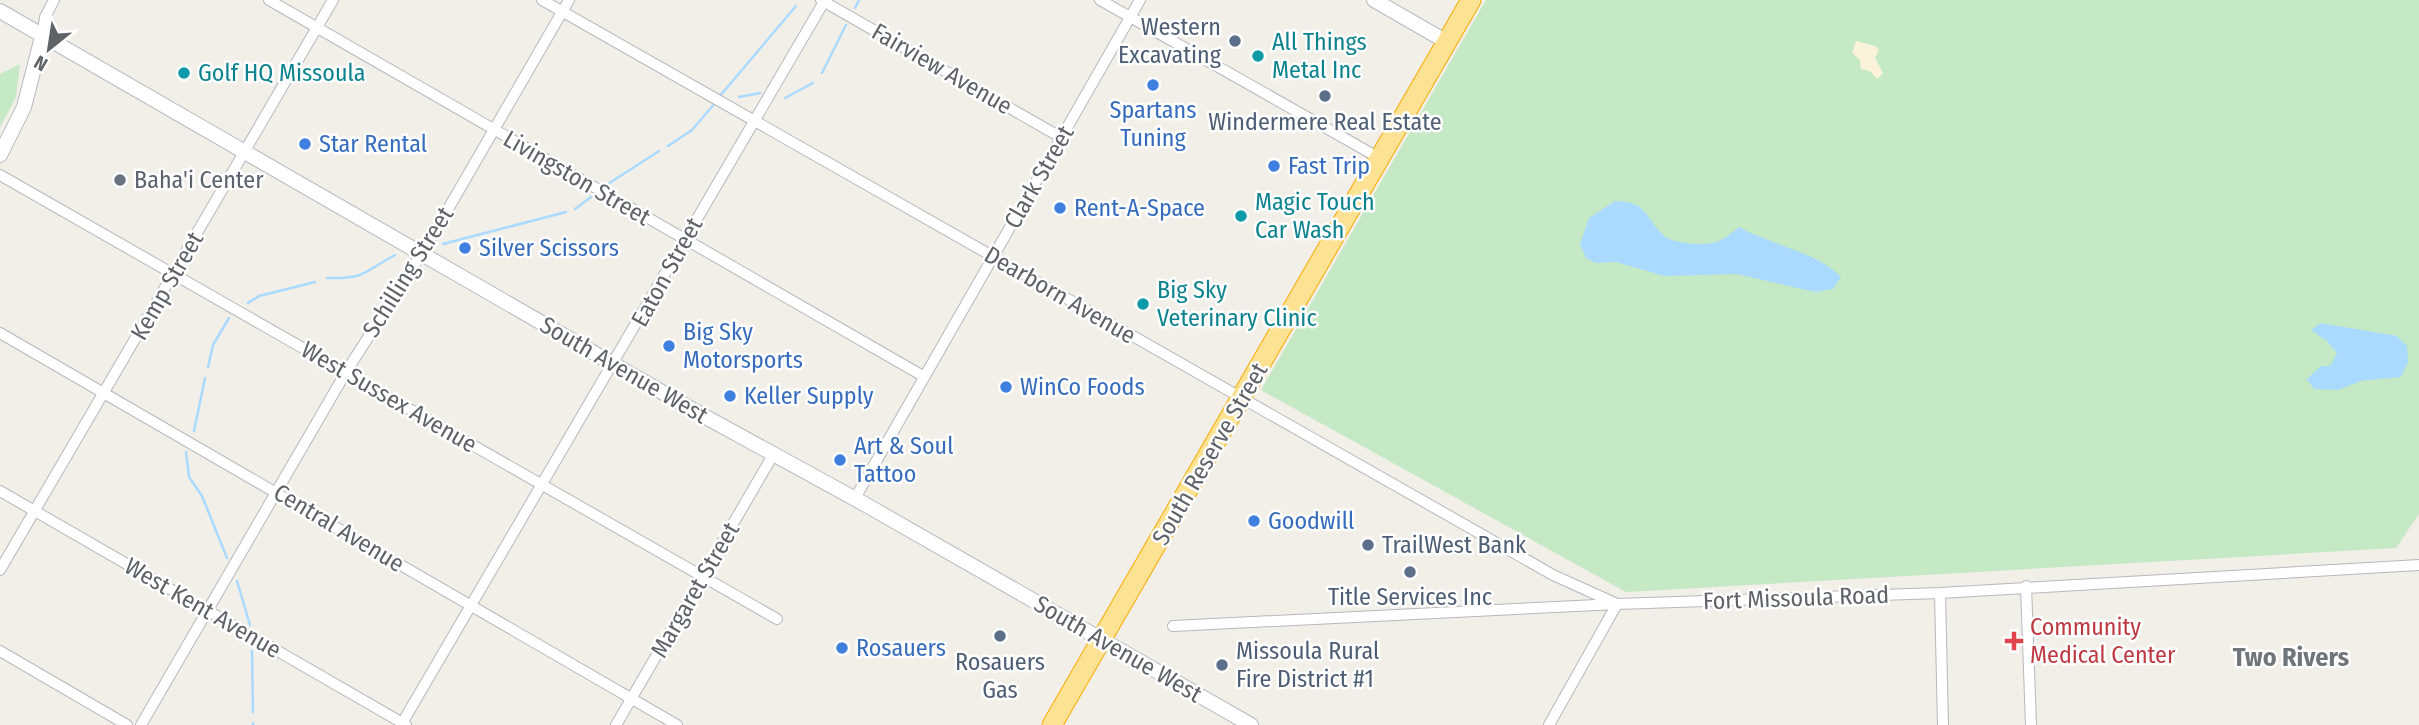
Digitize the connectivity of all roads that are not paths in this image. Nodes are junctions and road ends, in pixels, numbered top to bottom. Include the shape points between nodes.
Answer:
1 (54, 0) edge
2 (269, 0) edge
3 (333, 0) edge
4 (542, 0) edge
5 (569, 0) edge
6 (1100, 0) edge
7 (1140, 0) edge
8 (1374, 0) edge
9 (1471, 0) edge
10 (824, 1) edge
11 (0, 11) edge
12 (563, 12) junction
13 (1130, 17) junction
14 (317, 28) junction
15 (42, 37) junction
16 (1447, 42) junction
17 (754, 123) junction
18 (494, 131) junction
19 (1062, 138) junction
20 (246, 151) junction
21 (0, 155) edge
22 (1381, 159) junction
23 (0, 175) edge
24 (684, 240) junction
25 (422, 253) junction
26 (992, 257) junction
27 (176, 273) junction
28 (0, 332) edge
29 (614, 365) junction
30 (345, 372) junction
31 (923, 376) junction
32 (104, 392) junction
33 (1242, 400) junction
34 (773, 455) junction
35 (540, 484) junction
36 (0, 491) edge
37 (278, 492) junction
38 (854, 500) junction
39 (35, 511) junction
40 (2419, 565) edge
41 (0, 570) edge
42 (702, 577) junction
43 (2026, 586) junction
44 (1940, 593) junction
45 (1618, 604) junction
46 (472, 607) junction
47 (206, 610) junction
48 (777, 619) dead end
49 (1172, 626) dead end
50 (1102, 640) junction
51 (0, 652) edge
52 (632, 699) junction
53 (403, 724) edge
54 (127, 725) edge
55 (141, 725) edge
56 (616, 725) edge
57 (677, 725) edge
58 (1052, 725) edge
59 (1251, 725) edge
60 (1549, 725) edge
61 (1944, 725) edge
62 (2031, 725) edge

1 - 15 street
2 - 14 street, Livingston Street
3 - 14 street, Kemp Street
4 - 12 street, Dearborn Avenue
5 - 12 street, Schilling Street
6 - 13 street
7 - 13 street, Clark Street
8 - 16 street
9 - 16 highway, South Reserve Street
10 - 17 street, Eaton Street
10 - 19 street, Fairview Avenue
11 - 15 street, South Avenue West
12 - 17 street, Dearborn Avenue
12 - 18 street, Schilling Street
13 - 19 street, Clark Street
13 - 22 street
14 - 18 street, Livingston Street
14 - 20 street, Kemp Street
15 - 20 street, South Avenue West
15 - 21 street via 24,107
16 - 22 highway, South Reserve Street
17 - 24 street, Eaton Street
17 - 26 street, Dearborn Avenue
18 - 24 street, Livingston Street
18 - 25 street, Schilling Street
19 - 26 street, Clark Street
20 - 25 street, South Avenue West
20 - 27 street, Kemp Street
22 - 33 highway, South Reserve Street
23 - 27 street, West Sussex Avenue
24 - 29 street, Eaton Street
24 - 31 street, Livingston Street
25 - 29 street, South Avenue West
25 - 30 street, Schilling Street
26 - 31 street, Clark Street
26 - 33 street, Dearborn Avenue
27 - 30 street, West Sussex Avenue
27 - 32 street, Kemp Street
28 - 32 street, Central Avenue
29 - 34 street, South Avenue West
29 - 35 street, Eaton Street
30 - 35 street, West Sussex Avenue
30 - 37 street, Schilling Street
31 - 38 street, Clark Street
32 - 37 street, Central Avenue
32 - 39 street, Kemp Street
33 - 45 street, Dearborn Avenue via 1553,575
33 - 50 highway, South Reserve Street
34 - 38 street, South Avenue West
34 - 42 street, Margaret Street
35 - 42 street, West Sussex Avenue
35 - 46 street, Eaton Street
36 - 39 street, West Kent Avenue
37 - 46 street, Central Avenue
37 - 47 street, Schilling Street
38 - 50 street, South Avenue West
39 - 41 street, Kemp Street
39 - 47 street, West Kent Avenue
40 - 43 street, Fort Missoula Road
42 - 48 street, West Sussex Avenue
42 - 52 street, Margaret Street
43 - 44 street, Fort Missoula Road
43 - 62 street
44 - 45 street, Fort Missoula Road
44 - 61 street
45 - 49 street, Fort Missoula Road
45 - 60 street
46 - 52 street, Central Avenue
46 - 53 street, Eaton Street
47 - 53 street, West Kent Avenue
47 - 55 street, Schilling Street
50 - 58 highway, South Reserve Street
50 - 59 street, South Avenue West
51 - 54 street
52 - 56 street, Margaret Street
52 - 57 street, Central Avenue

